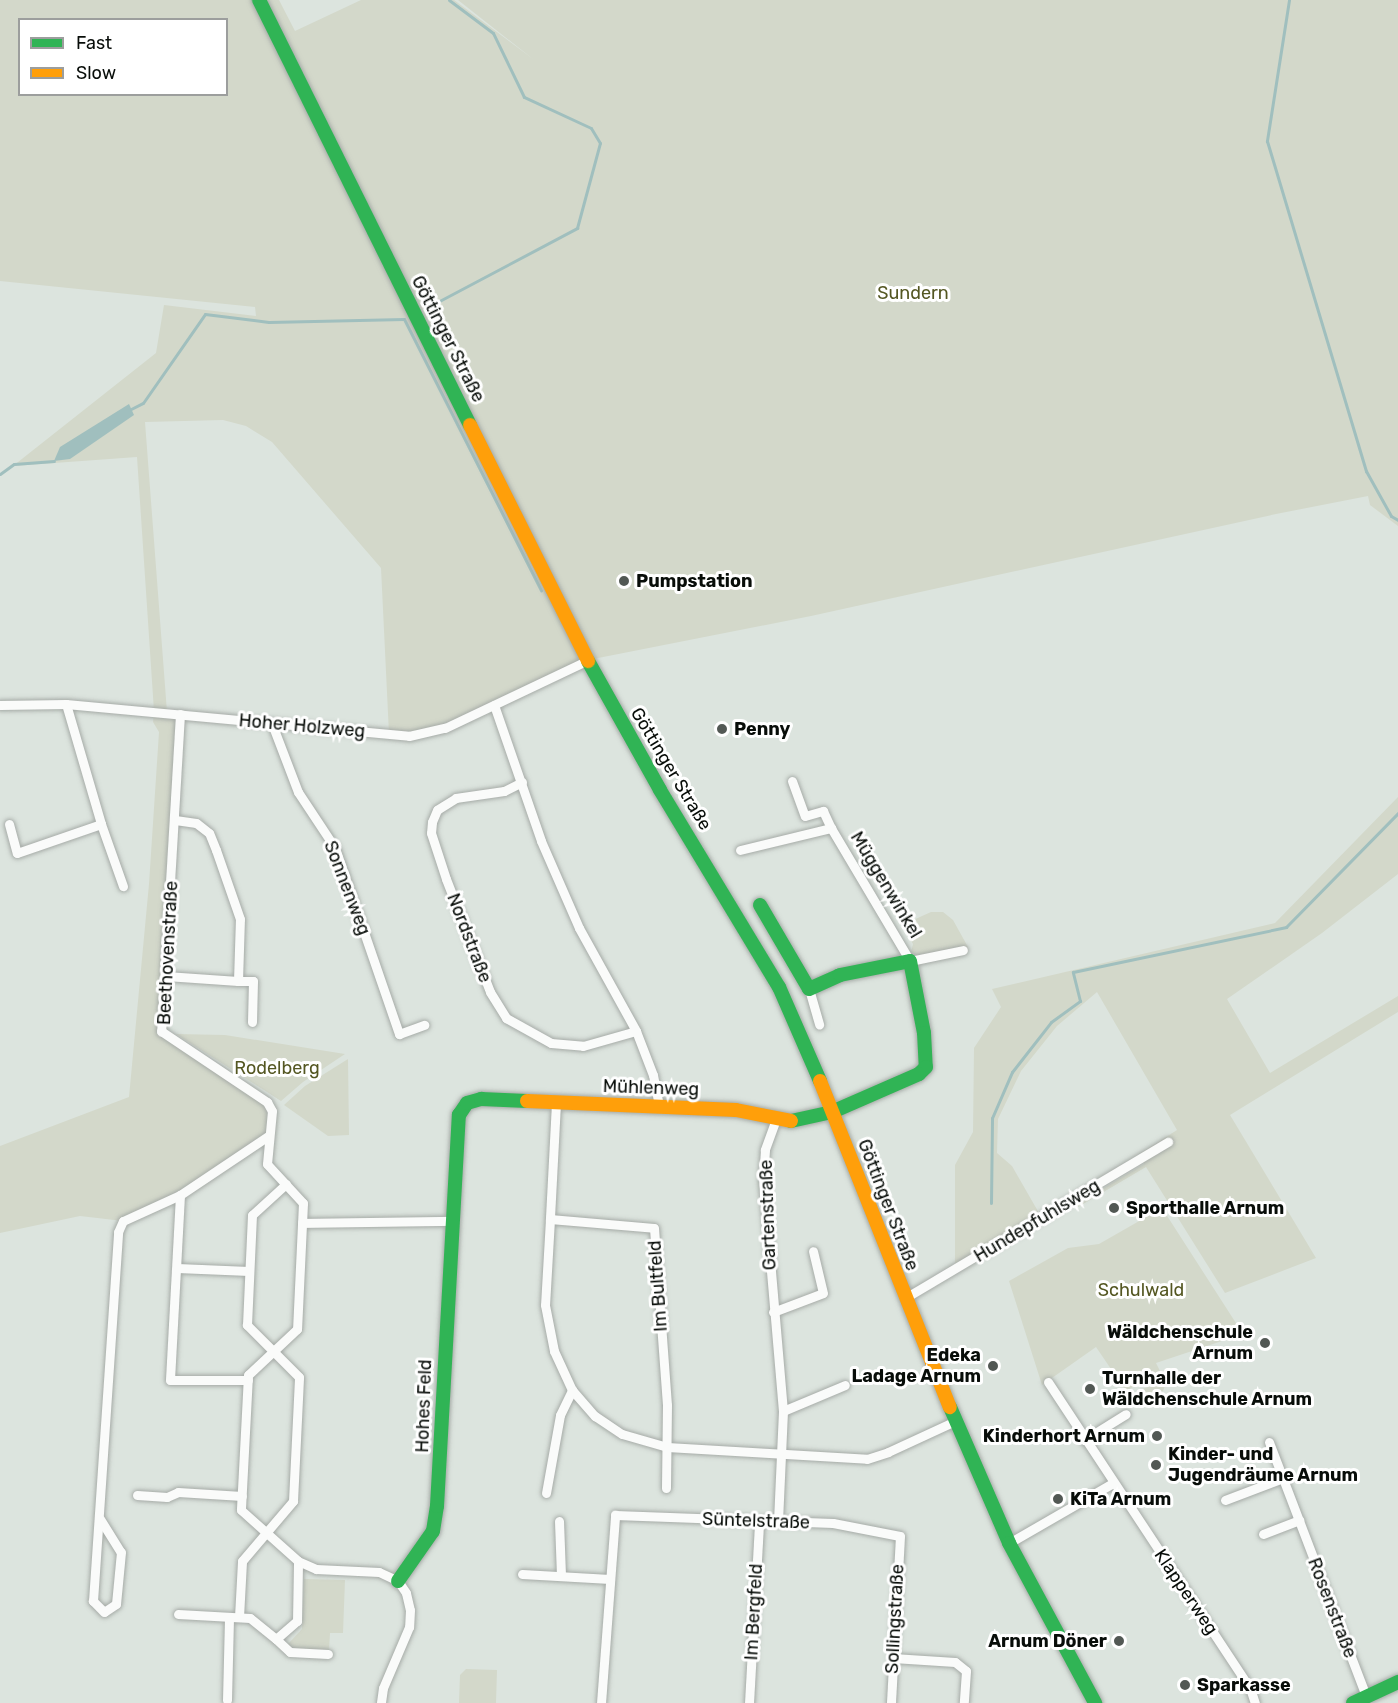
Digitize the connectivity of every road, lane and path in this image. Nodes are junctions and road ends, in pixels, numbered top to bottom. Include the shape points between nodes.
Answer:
1 (259, 0) edge
2 (588, 660) junction
3 (66, 704) junction
4 (0, 705) edge
5 (494, 705) junction
6 (180, 714) junction
7 (272, 724) junction
8 (522, 782) junction
9 (792, 782) dead end
10 (805, 816) junction
11 (175, 820) junction
12 (9, 824) dead end
13 (101, 824) junction
14 (831, 828) junction
15 (810, 834) junction
16 (740, 850) dead end
17 (123, 886) dead end
18 (760, 905) dead end
19 (963, 950) dead end
20 (910, 961) junction
21 (166, 976) junction
22 (238, 981) junction
23 (809, 989) junction
24 (252, 1022) dead end
25 (424, 1025) dead end
26 (819, 1025) dead end
27 (636, 1031) junction
28 (466, 1103) joint
29 (556, 1103) junction
30 (659, 1107) junction
31 (832, 1112) junction
32 (776, 1119) junction
33 (268, 1136) junction
34 (1168, 1142) dead end
35 (286, 1184) junction
36 (180, 1195) junction
37 (550, 1219) junction
38 (453, 1221) junction
39 (302, 1223) junction
40 (813, 1251) dead end
41 (177, 1268) junction
42 (249, 1270) junction
43 (905, 1298) junction
44 (773, 1312) junction
45 (274, 1352) junction
46 (248, 1380) junction
47 (1048, 1382) dead end
48 (845, 1385) dead end
49 (572, 1390) junction
50 (783, 1411) junction
51 (1126, 1414) dead end
52 (955, 1421) junction
53 (1084, 1440) junction
54 (1269, 1442) dead end
55 (667, 1447) junction
56 (780, 1456) junction
57 (1283, 1478) junction
58 (1113, 1483) junction
59 (666, 1488) dead end
60 (546, 1492) dead end
61 (137, 1495) dead end
62 (242, 1496) junction
63 (1225, 1500) dead end
64 (100, 1519) junction
65 (1299, 1520) junction
66 (559, 1521) dead end
67 (759, 1522) junction
68 (778, 1522) junction
69 (267, 1532) junction
70 (1263, 1534) dead end
71 (900, 1536) joint
72 (1009, 1543) junction
73 (298, 1561) junction
74 (522, 1574) dead end
75 (561, 1576) junction
76 (610, 1579) junction
77 (398, 1581) junction
78 (178, 1614) dead end
79 (234, 1617) junction
80 (276, 1639) junction
81 (328, 1654) dead end
82 (893, 1659) junction
83 (1398, 1682) edge
84 (1366, 1696) junction
85 (227, 1700) dead end
86 (381, 1703) edge
87 (601, 1703) edge
88 (749, 1703) edge
89 (891, 1703) edge
90 (964, 1703) edge
91 (1095, 1703) edge
92 (1255, 1703) edge
93 (1353, 1703) edge

1 - 2 street, Göttinger Straße
2 - 5 street, Hoher Holzweg
2 - 31 street, Göttinger Straße via 651,775 779,987
3 - 4 street, Hoher Holzweg
3 - 6 street, Hoher Holzweg
3 - 13 street
5 - 7 street, Hoher Holzweg via 445,728 410,736
5 - 8 street
6 - 7 street, Hoher Holzweg
6 - 11 street, Beethovenstraße
7 - 25 street, Sonnenweg via 298,792 335,848 399,1034
8 - 27 street via 541,841 579,928
8 - 27 street, Nordstraße via 494,794 456,798 437,810 430,833 490,992 506,1018 551,1043 583,1046
9 - 10 street
10 - 14 street, Müggenwinkel via 823,811
10 - 15 street
11 - 21 street, Beethovenstraße
11 - 22 street via 196,823 209,833 216,850 240,919
12 - 13 street via 17,853
13 - 17 street
14 - 15 street, Müggenwinkel
14 - 20 street, Müggenwinkel
15 - 16 street, Müggenwinkel
18 - 23 street
19 - 20 street, Müggenwinkel
20 - 23 street, Müggenwinkel via 840,975
20 - 31 street, Müggenwinkel via 924,1033 926,1067 919,1074
21 - 22 street
21 - 33 street, Beethovenstraße via 161,1031 267,1102 272,1111
22 - 24 street via 253,981
23 - 26 street
27 - 30 street via 653,1075
28 - 29 street, Mühlenweg via 481,1099
28 - 38 street, Hohes Feld via 459,1115
29 - 30 street, Mühlenweg
29 - 37 street
30 - 32 street, Mühlenweg via 736,1110
31 - 32 street, Mühlenweg via 794,1122
31 - 43 street, Göttinger Straße
32 - 44 street, Gartenstraße via 765,1150 763,1178
33 - 35 street, Beethovenstraße via 267,1164
33 - 36 street
34 - 43 street, Hundepfuhlsweg
35 - 39 street, Beethovenstraße via 303,1203
35 - 42 street via 252,1215
36 - 41 street
36 - 64 street via 123,1221 118,1232
37 - 49 street via 545,1305 554,1352
37 - 55 street, Im Bultfeld via 654,1228
38 - 39 street
38 - 77 street, Hohes Feld via 437,1506 433,1531
39 - 45 street, Beethovenstraße via 297,1329
40 - 44 street via 823,1293
41 - 42 street
41 - 46 street via 170,1380
42 - 45 street via 247,1325
43 - 52 street, Göttinger Straße
44 - 50 street, Gartenstraße
45 - 46 street, Beethovenstraße via 248,1375
45 - 69 street via 298,1377 293,1501
46 - 62 street
47 - 53 street, Klapperweg
48 - 50 street
49 - 55 street via 595,1416 615,1430
49 - 60 street via 560,1415
50 - 56 street, Gartenstraße
51 - 53 street
52 - 56 street via 867,1459
52 - 72 street, Göttinger Straße
53 - 58 street, Klapperweg
54 - 57 street, Rosenstraße
55 - 56 street
55 - 59 street, Im Bultfeld
56 - 68 street, Gartenstraße
57 - 63 street
57 - 65 street, Rosenstraße
58 - 72 street
58 - 92 street, Klapperweg via 1250,1688
61 - 62 street via 167,1497 178,1492
62 - 69 street via 242,1510
64 - 64 street via 93,1601 104,1612 116,1604 121,1552
65 - 70 street
65 - 84 street, Rosenstraße
66 - 75 street
67 - 68 street, Süntelstraße
67 - 76 street, Süntelstraße via 615,1515
67 - 88 street, Im Bergfeld
68 - 71 street, Süntelstraße via 833,1523
69 - 73 street
69 - 79 street via 242,1561
71 - 82 street, Sollingstraße
72 - 91 street, Göttinger Straße
73 - 77 street via 316,1569 379,1572
73 - 80 street via 297,1621
74 - 75 street
75 - 76 street
76 - 87 street
77 - 86 street via 410,1610 408,1627 383,1688
78 - 79 street
79 - 80 street via 250,1618
79 - 85 street
80 - 81 street via 290,1652
82 - 89 street, Sollingstraße
82 - 90 street via 955,1662 966,1671
83 - 84 street
84 - 93 street

